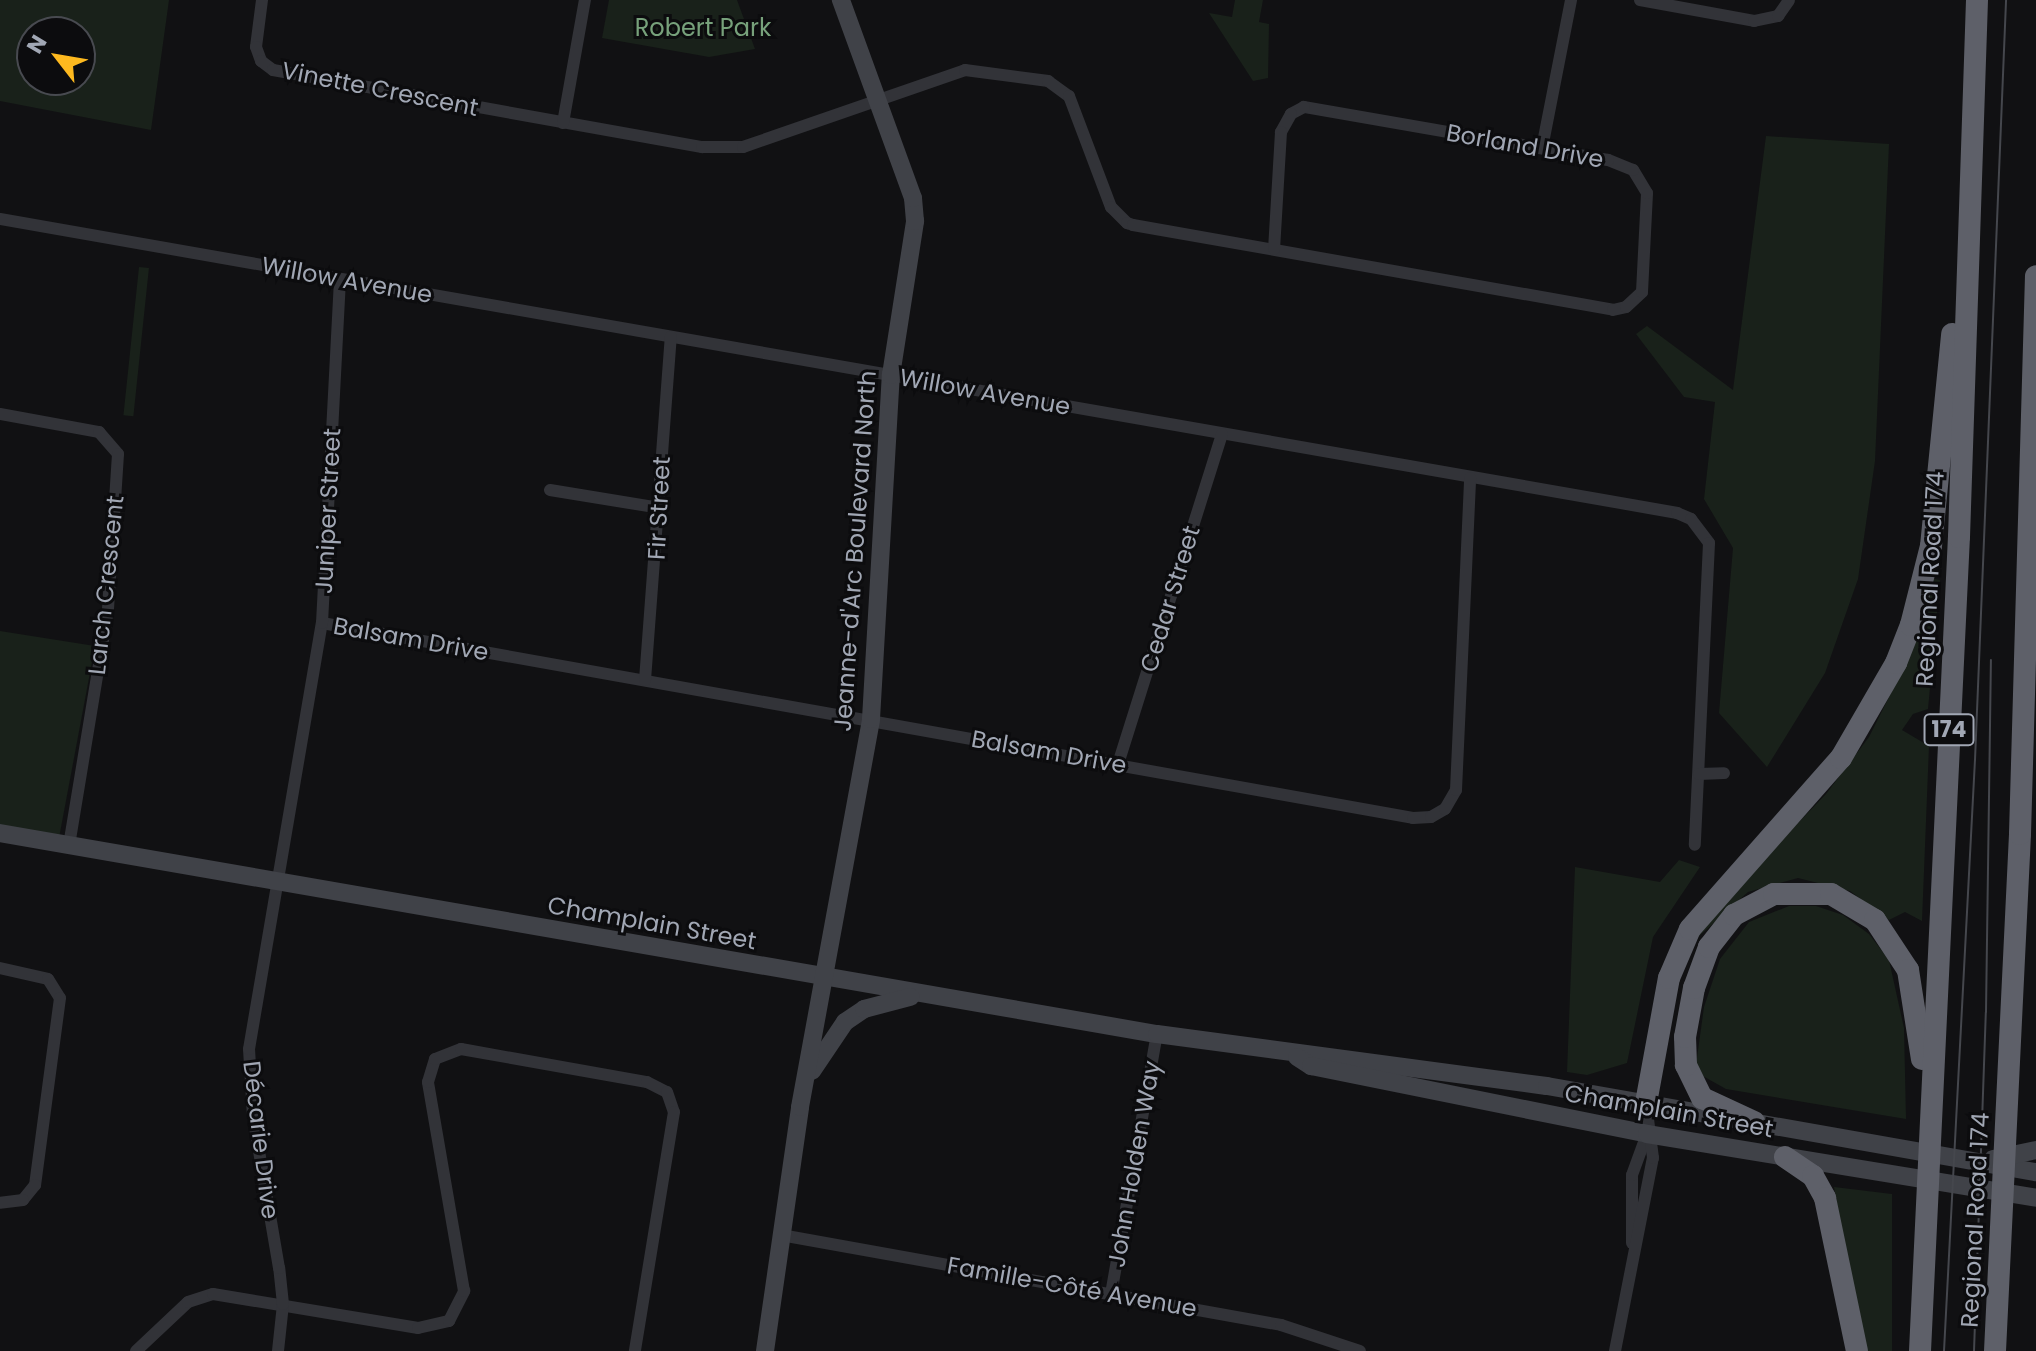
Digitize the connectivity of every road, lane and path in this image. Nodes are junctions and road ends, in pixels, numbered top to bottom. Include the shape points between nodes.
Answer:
1 (262, 0) edge
2 (585, 0) edge
3 (841, 0) edge
4 (1571, 0) edge
5 (1640, 0) edge
6 (1789, 0) edge
7 (1977, 0) edge
8 (878, 100) junction
9 (1974, 110) junction
10 (563, 123) junction
11 (1542, 148) junction
12 (0, 219) edge
13 (1274, 249) junction
14 (2036, 276) edge
15 (340, 279) junction
16 (671, 337) junction
17 (891, 375) junction
18 (0, 414) edge
19 (1222, 434) junction
20 (1470, 478) junction
21 (550, 490) dead end
22 (660, 508) junction
23 (322, 623) junction
24 (645, 680) junction
25 (871, 719) junction
26 (1118, 764) junction
27 (1724, 773) dead end
28 (1699, 774) junction
29 (0, 833) edge
30 (69, 845) junction
31 (1695, 845) dead end
32 (278, 882) junction
33 (0, 968) edge
34 (823, 977) junction
35 (939, 996) junction
36 (1157, 1034) junction
37 (1297, 1057) junction
38 (1646, 1103) junction
39 (800, 1107) junction
40 (1754, 1122) junction
41 (1647, 1134) junction
42 (1785, 1157) junction
43 (2032, 1161) edge
44 (2032, 1198) edge
45 (0, 1203) edge
46 (781, 1235) junction
47 (1111, 1294) junction
48 (283, 1304) junction
49 (136, 1351) edge
50 (278, 1351) edge
51 (635, 1351) edge
52 (765, 1351) edge
53 (1360, 1351) edge
54 (1615, 1351) edge
55 (1857, 1351) edge
56 (1911, 1351) edge
57 (1920, 1351) edge
58 (1995, 1351) edge

1 - 10 street, Vinette Crescent via 256,47 261,61 273,70
2 - 10 street
3 - 8 main road, Jeanne-d'Arc Boulevard North
4 - 11 street
5 - 6 street via 1754,21 1778,16
7 - 9 highway, Regional Road 174 / 174
8 - 10 street, Vinette Crescent via 726,149
8 - 13 street, Borland Drive via 965,70 1056,83 1069,96 1121,219
8 - 17 main road, Jeanne-d'Arc Boulevard North via 913,198 915,221
9 - 38 highway via 1931,546 1911,625 1884,685 1841,758 1690,929 1669,978
9 - 57 highway, Regional Road 174 / 174
11 - 13 street, Borland Drive via 1304,107 1291,114 1281,132
11 - 13 street, Borland Drive via 1621,163 1641,180 1647,193 1644,283 1636,301 1626,307 1613,310
12 - 15 street, Willow Avenue
14 - 58 highway, Regional Road 174 via 2020,834
15 - 16 street, Willow Avenue
15 - 23 street, Juniper Street
16 - 17 street, Willow Avenue
16 - 22 street, Fir Street
17 - 19 street, Willow Avenue
17 - 25 main road, Jeanne-d'Arc Boulevard North
18 - 30 street, Larch Crescent via 99,432 118,454 111,585
19 - 20 street, Willow Avenue
19 - 26 street, Cedar Street
20 - 26 street, Balsam Drive via 1456,790 1445,809 1413,818
20 - 28 street, Willow Avenue via 1691,519 1709,543
21 - 22 street
22 - 24 street, Fir Street
23 - 24 street, Balsam Drive
23 - 32 street, Juniper Street
24 - 25 street, Balsam Drive
25 - 26 street, Balsam Drive
25 - 34 main road, Jeanne-d'Arc Boulevard North
27 - 28 street
28 - 31 street, Willow Avenue
29 - 30 main road, Champlain Street
30 - 32 main road, Champlain Street
32 - 34 main road, Champlain Street
32 - 48 street, Décarie Drive via 254,1015 249,1082
33 - 45 street via 48,979 60,1007 35,1185 23,1200
34 - 35 main road, Champlain Street
34 - 39 main road, Jeanne-d'Arc Boulevard North
35 - 36 main road, Champlain Street
35 - 39 main road via 891,998 845,1022 821,1052
36 - 37 main road, Champlain Street
36 - 47 street, John Holden Way
37 - 38 main road, Champlain Street via 1314,1052
37 - 41 main road, Champlain Street via 1311,1066
38 - 40 main road, Champlain Street
38 - 41 street
39 - 46 main road, Jeanne-d'Arc Boulevard North
40 - 43 main road, Champlain Street via 1979,1162
40 - 56 highway via 1710,1105 1689,1078 1685,1037 1701,967 1721,929 1755,902 1794,890 1831,894 1875,920 1900,953 1914,992 1923,1069
41 - 42 main road, Champlain Street
41 - 54 street via 1635,1156 1629,1197 1632,1245
42 - 44 main road, Champlain Street
42 - 55 highway via 1813,1176 1825,1198
46 - 47 street, Famille-Côté Avenue
46 - 52 main road, Jeanne-d'Arc Boulevard North
47 - 53 street, Famille-Côté Avenue via 1281,1325
48 - 49 street via 201,1296
48 - 50 street, Décarie Drive
48 - 51 street via 418,1328 449,1321 460,1307 464,1291 428,1082 435,1059 461,1049 647,1082 667,1092 674,1112

